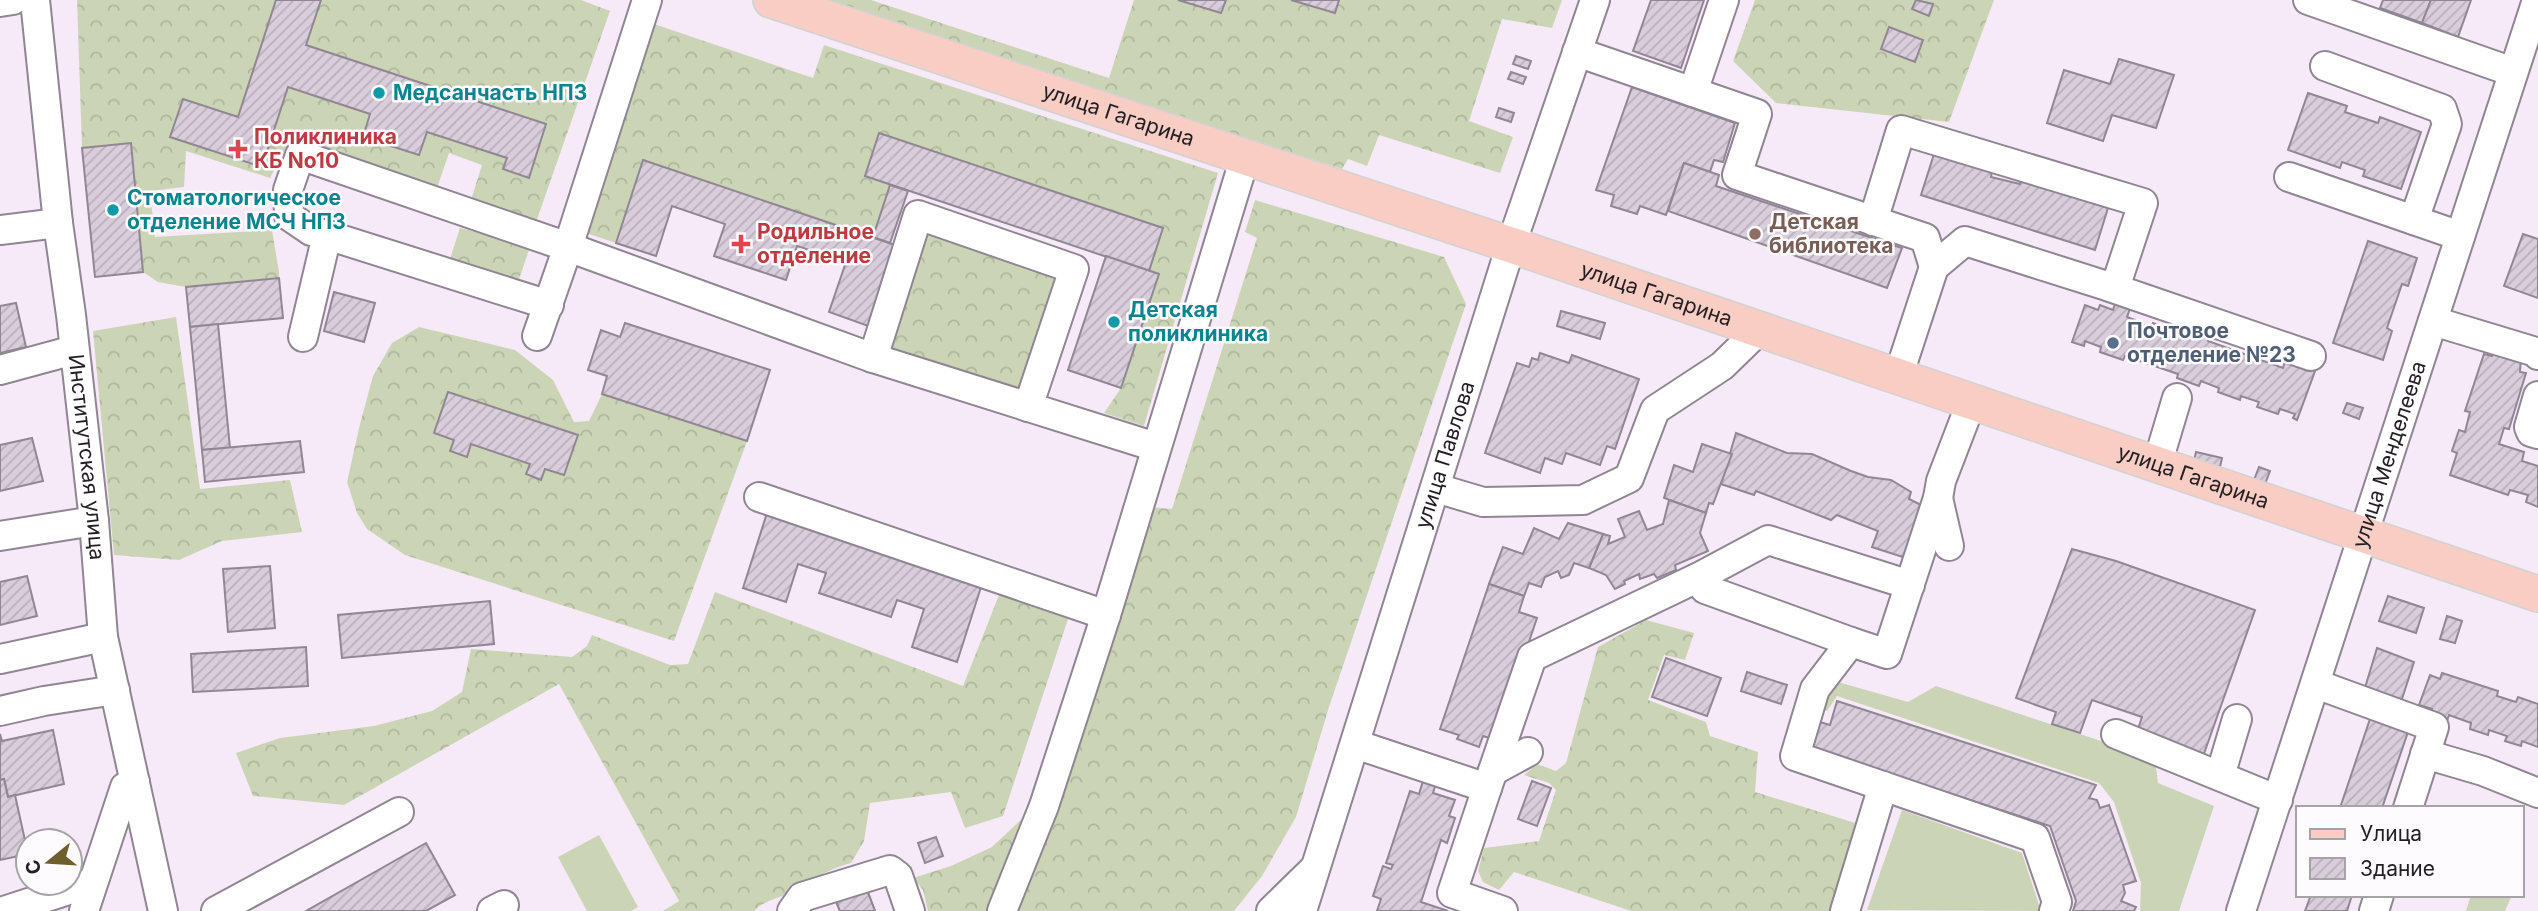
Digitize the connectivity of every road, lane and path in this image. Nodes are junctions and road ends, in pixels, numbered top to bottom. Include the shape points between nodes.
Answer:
1 (13, 0) edge
2 (35, 0) edge
3 (647, 0) edge
4 (771, 0) edge
5 (1595, 0) edge
6 (1724, 0) edge
7 (2308, 0) edge
8 (2537, 0) edge
9 (0, 2) edge
10 (1577, 52) junction
11 (2325, 66) dead end
12 (2513, 72) junction
13 (1693, 92) junction
14 (1245, 157) junction
15 (2289, 177) dead end
16 (2414, 220) junction
17 (1873, 221) junction
18 (58, 223) junction
19 (0, 230) edge
20 (327, 235) junction
21 (2460, 236) junction
22 (1925, 239) junction
23 (1965, 241) junction
24 (1511, 245) junction
25 (568, 247) junction
26 (1934, 267) junction
27 (2115, 288) junction
28 (549, 305) junction
29 (2433, 321) junction
30 (1759, 330) junction
31 (537, 336) dead end
32 (303, 337) dead end
33 (74, 351) junction
34 (2538, 355) edge
35 (2312, 356) dead end
36 (873, 358) junction
37 (0, 370) edge
38 (1898, 377) junction
39 (2538, 396) edge
40 (2177, 398) dead end
41 (1971, 403) junction
42 (1028, 407) junction
43 (2538, 435) edge
44 (1156, 447) junction
45 (2157, 465) junction
46 (1436, 488) junction
47 (759, 497) dead end
48 (1938, 498) junction
49 (93, 522) junction
50 (2365, 535) junction
51 (0, 536) edge
52 (1949, 545) dead end
53 (1697, 578) junction
54 (1910, 585) junction
55 (2538, 594) edge
56 (1106, 615) junction
57 (103, 637) junction
58 (1851, 642) junction
59 (0, 659) edge
60 (2316, 684) junction
61 (115, 690) junction
62 (0, 711) edge
63 (2237, 719) dead end
64 (2116, 734) dead end
65 (1355, 744) junction
66 (1528, 752) dead end
67 (2426, 754) junction
68 (2220, 776) junction
69 (1490, 780) junction
70 (135, 782) junction
71 (1882, 786) junction
72 (2538, 793) edge
73 (2278, 800) junction
74 (2409, 806) edge
75 (399, 812) dead end
76 (1316, 867) junction
77 (93, 882) junction
78 (4, 911) edge
79 (84, 911) edge
80 (163, 911) edge
81 (216, 911) edge
82 (792, 911) edge
83 (910, 911) edge
84 (1002, 911) edge
85 (1270, 911) edge
86 (1302, 911) edge
87 (1503, 911) edge
88 (1845, 911) edge
89 (2054, 911) edge
90 (2241, 911) edge

1 - 9 street
2 - 18 street, Институтская улица
3 - 25 street
4 - 14 main road, улица Гагарина
5 - 10 street, улица Павлова
6 - 13 street
7 - 12 street
8 - 12 street, улица Менделеева
10 - 13 street
10 - 24 street, улица Павлова
11 - 16 street via 2442,108 2447,124
12 - 21 street, улица Менделеева
13 - 17 street via 1757,114 1737,176
14 - 24 main road, улица Гагарина
14 - 44 street
15 - 16 street
16 - 21 street
17 - 22 street
17 - 27 street via 1904,121 2143,203
18 - 19 street
18 - 33 street, Институтская улица
20 - 25 street via 311,231 289,216 288,190 300,155
20 - 28 street
20 - 32 street
21 - 29 street, улица Менделеева
22 - 23 street
22 - 26 street
23 - 26 street
23 - 27 street
24 - 30 main road, улица Гагарина
24 - 46 street, улица Павлова
25 - 28 street
25 - 36 street
26 - 38 street
27 - 35 street
28 - 31 street
29 - 34 street
29 - 50 street, улица Менделеева
30 - 38 main road, улица Гагарина
30 - 46 street via 1722,366 1655,410 1629,478 1618,484 1583,500 1526,503 1483,502
33 - 37 street
33 - 49 street, Институтская улица
36 - 42 street
36 - 42 street via 918,215 1074,269
38 - 41 main road, улица Гагарина
39 - 43 street via 2529,426
40 - 45 street
41 - 45 main road, улица Гагарина
41 - 48 street
42 - 44 street
44 - 56 street
45 - 50 main road, улица Гагарина
46 - 65 street, улица Павлова
47 - 56 street
48 - 52 street
48 - 54 street
49 - 51 street
49 - 57 street, Институтская улица
50 - 55 main road, улица Гагарина
50 - 60 street, улица Менделеева
53 - 54 street via 1768,540
53 - 58 street via 1705,589
53 - 69 street via 1532,657
54 - 58 street via 1887,654
56 - 84 street via 1044,806
57 - 59 street
57 - 61 street, Институтская улица
58 - 71 street via 1815,689 1795,756
60 - 67 street via 2434,727
60 - 73 street, улица Менделеева
61 - 62 street
61 - 70 street, Институтская улица
63 - 68 street
64 - 68 street
65 - 69 street
65 - 76 street, улица Павлова
66 - 69 street
67 - 72 street
67 - 74 street
68 - 73 street
69 - 87 street via 1452,893
70 - 77 street via 125,787
70 - 80 street, Институтская улица
71 - 88 street
71 - 89 street via 2035,838 2057,902
73 - 90 street, улица Менделеева
75 - 81 street
76 - 85 street
76 - 86 street, улица Павлова
77 - 78 street
77 - 79 street
82 - 83 street via 802,897 890,870 898,876

